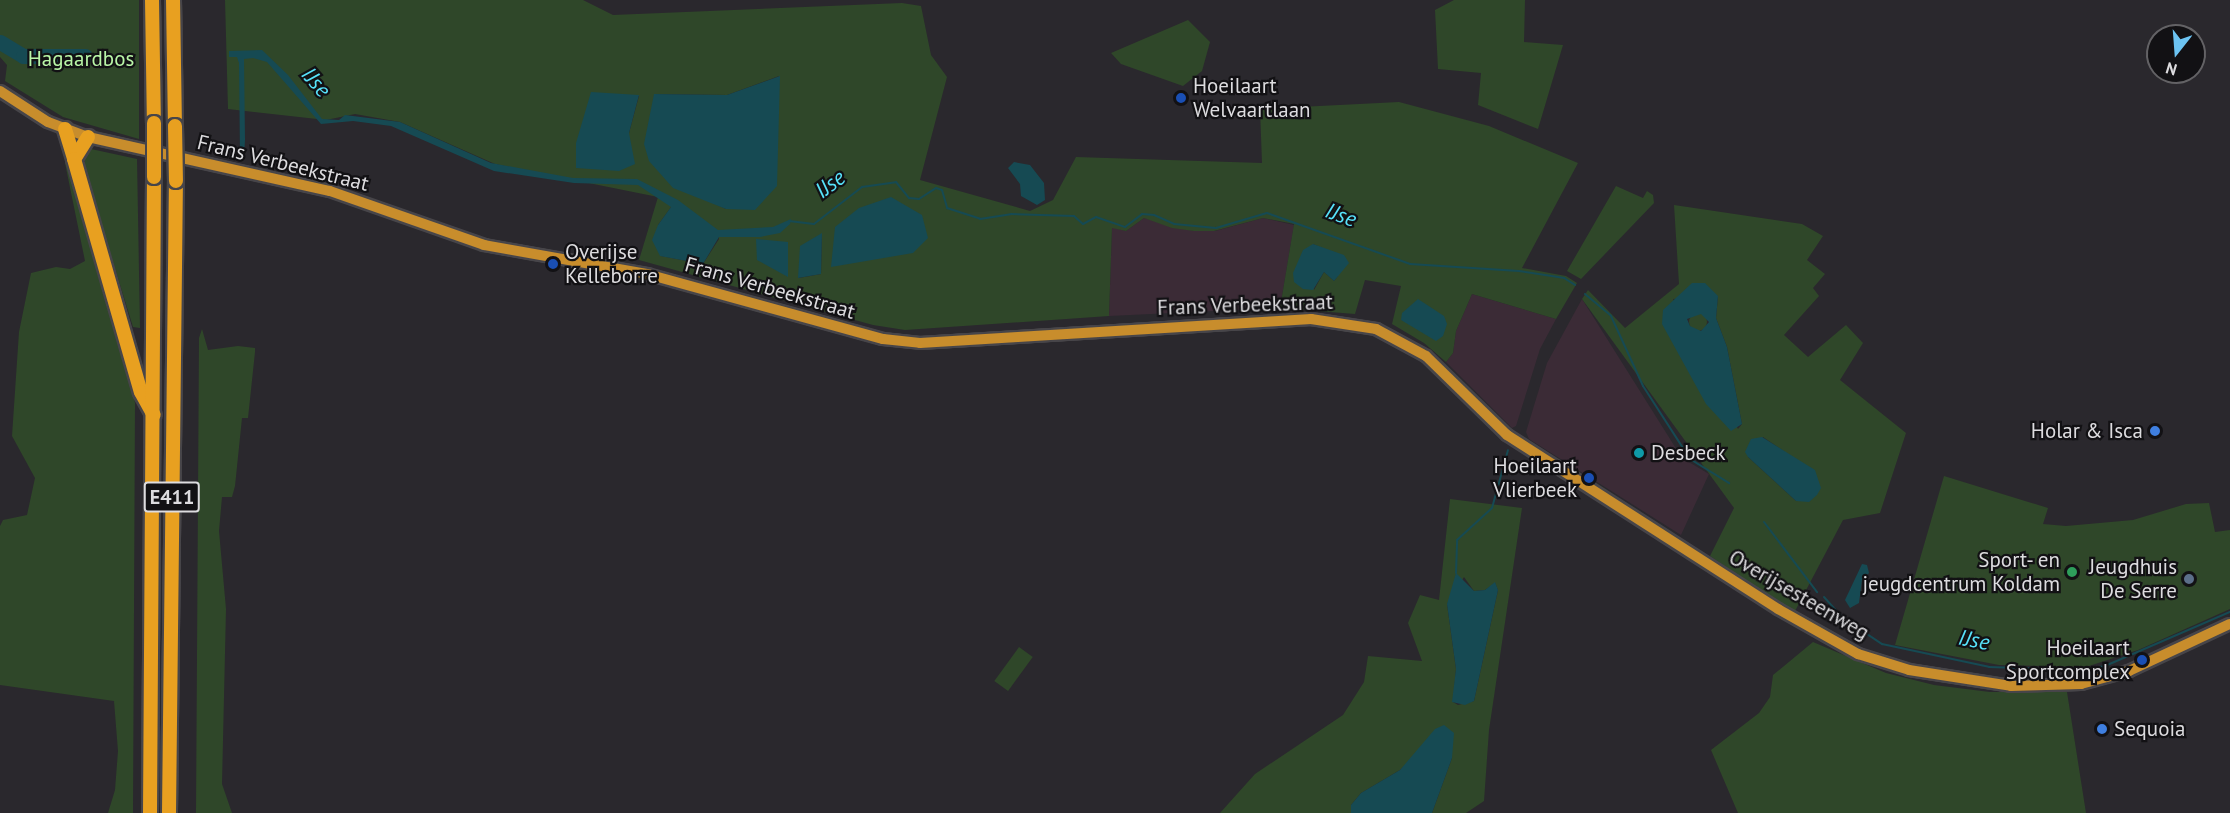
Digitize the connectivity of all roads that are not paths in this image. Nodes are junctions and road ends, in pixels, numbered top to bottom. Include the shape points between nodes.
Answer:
1 (152, 0) edge
2 (173, 0) edge
3 (0, 91) edge
4 (65, 129) junction
5 (88, 137) junction
6 (74, 159) junction
7 (154, 415) junction
8 (1517, 442) joint
9 (2230, 624) edge
10 (150, 813) edge
11 (169, 813) edge

1 - 7 highway, E411, bridge
2 - 11 highway, E411, bridge via 176,181
3 - 4 main road, Frans Verbeekstraat
4 - 5 main road, Frans Verbeekstraat
4 - 6 highway
5 - 6 highway
5 - 8 main road, Frans Verbeekstraat via 330,191 484,245 647,274 883,339 920,343 1295,319 1353,323 1416,348
6 - 7 highway via 141,392
7 - 10 highway, E411
8 - 9 main road, Overijsesteenweg via 1778,609 1858,654 1934,675 2041,688 2081,684 2129,671

